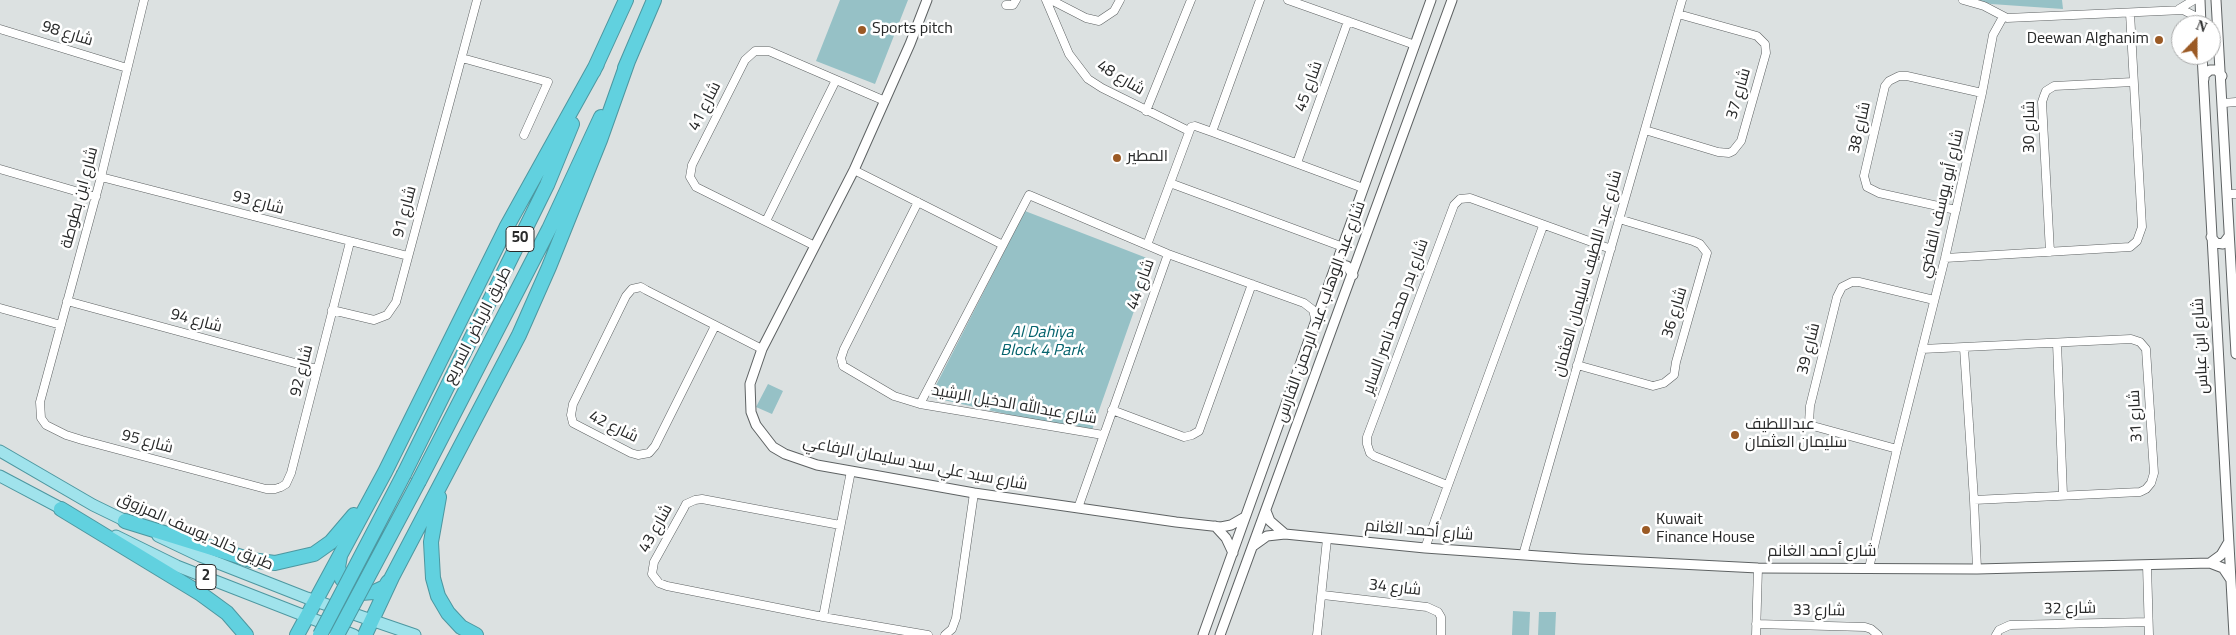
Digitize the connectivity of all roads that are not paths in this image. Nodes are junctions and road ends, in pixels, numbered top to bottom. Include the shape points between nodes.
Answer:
1 (144, 0) edge
2 (477, 0) edge
3 (626, 0) edge
4 (654, 0) edge
5 (927, 0) edge
6 (1016, 0) edge
7 (1046, 0) edge
8 (1050, 0) edge
9 (1120, 0) edge
10 (1192, 0) edge
11 (1260, 0) edge
12 (1288, 0) edge
13 (1442, 0) edge
14 (1682, 0) edge
15 (1963, 0) edge
16 (2194, 0) edge
17 (2200, 0) edge
18 (2216, 0) edge
19 (1432, 1) edge
20 (1450, 4) edge
21 (1006, 5) dead end
22 (2177, 10) junction
23 (2130, 13) junction
24 (1678, 14) junction
25 (2194, 15) edge
26 (2201, 15) edge
27 (2217, 15) edge
28 (2003, 16) junction
29 (1348, 21) junction
30 (0, 29) edge
31 (1415, 45) junction
32 (462, 58) junction
33 (628, 61) junction
34 (597, 64) junction
35 (2203, 65) edge
36 (2221, 65) edge
37 (127, 68) junction
38 (2222, 76) junction
39 (2204, 78) junction
40 (836, 80) junction
41 (2133, 82) junction
42 (1982, 93) junction
43 (885, 101) junction
44 (2236, 102) edge
45 (2224, 103) junction
46 (1146, 111) junction
47 (1645, 130) junction
48 (1190, 131) junction
49 (1212, 132) junction
50 (524, 135) dead end
51 (1297, 163) junction
52 (0, 168) edge
53 (854, 170) junction
54 (101, 177) junction
55 (1170, 183) junction
56 (1363, 188) junction
57 (2232, 194) edge
58 (96, 197) junction
59 (918, 202) junction
60 (1956, 210) junction
61 (1619, 219) junction
62 (766, 221) junction
63 (1543, 226) junction
64 (2229, 236) junction
65 (2211, 237) junction
66 (350, 242) junction
67 (1003, 245) junction
68 (815, 246) junction
69 (1147, 246) junction
70 (1343, 247) junction
71 (1611, 249) junction
72 (2050, 252) junction
73 (1360, 253) junction
74 (1168, 254) junction
75 (408, 256) junction
76 (1945, 258) junction
77 (2231, 266) junction
78 (2213, 268) junction
79 (1335, 270) junction
80 (1352, 275) junction
81 (1252, 284) junction
82 (1325, 297) junction
83 (1934, 300) junction
84 (68, 302) junction
85 (1304, 303) junction
86 (0, 308) edge
87 (332, 310) junction
88 (1316, 322) junction
89 (61, 325) junction
90 (715, 326) junction
91 (2057, 343) junction
92 (1964, 348) junction
93 (762, 349) junction
94 (1922, 349) junction
95 (2236, 354) edge
96 (1577, 365) junction
97 (317, 369) junction
98 (40, 402) joint
99 (920, 404) junction
100 (1112, 410) junction
101 (1103, 435) junction
102 (1897, 449) junction
103 (0, 451) edge
104 (851, 471) junction
105 (384, 472) junction
106 (0, 476) edge
107 (441, 482) junction
108 (1447, 485) junction
109 (266, 489) joint
110 (974, 493) junction
111 (2063, 495) junction
112 (1974, 500) junction
113 (1078, 508) junction
114 (61, 509) junction
115 (1266, 512) junction
116 (1246, 517) junction
117 (125, 521) junction
118 (840, 525) junction
119 (1215, 526) junction
120 (1285, 534) junction
121 (2228, 537) junction
122 (1327, 539) junction
123 (1253, 546) junction
124 (1425, 548) junction
125 (1233, 553) junction
126 (340, 555) junction
127 (1523, 555) junction
128 (2210, 562) junction
129 (2148, 565) junction
130 (1758, 568) junction
131 (1869, 568) junction
132 (1977, 569) junction
133 (392, 577) junction
134 (2231, 580) junction
135 (1218, 595) junction
136 (1323, 596) junction
137 (315, 600) junction
138 (1233, 601) junction
139 (1212, 611) junction
140 (307, 616) junction
141 (823, 617) junction
142 (1227, 617) junction
143 (2234, 617) edge
144 (371, 622) junction
145 (2148, 622) junction
146 (1756, 624) junction
147 (246, 635) edge
148 (297, 635) edge
149 (320, 635) edge
150 (337, 635) edge
151 (354, 635) edge
152 (365, 635) edge
153 (415, 635) edge
154 (476, 635) edge
155 (928, 635) edge
156 (946, 635) edge
157 (1203, 635) edge
158 (1220, 635) edge
159 (1317, 635) edge
160 (1441, 635) edge
161 (1756, 635) edge
162 (1878, 635) edge
163 (1996, 635) edge
164 (2149, 635) edge
165 (2234, 635) edge

1 - 37 street, شارع ابن بطوطة
2 - 32 street, شارع 91
3 - 34 highway, طريق الرياض السريع / 50
4 - 33 highway, طريق الرياض السريع / 50
5 - 43 street, شارع سيد علي سيد سليمان الرفاعي
6 - 21 street via 1013,5
7 - 46 street, شارع 48 via 1076,66 1088,79
8 - 9 street via 1099,21 1114,11
10 - 46 street
11 - 49 street
12 - 29 street
13 - 20 street
14 - 24 street, شارع عبد اللطيف سليمان العثمان
15 - 28 street
16 - 22 street
17 - 26 street
18 - 27 street, شارع ابن عباس
19 - 31 street, شارع عبد الوهاب عبد الرحمن الفارس
20 - 73 street, شارع عبد الوهاب عبد الرحمن الفارس
22 - 23 street
22 - 25 street
23 - 28 street
23 - 41 street
24 - 47 street, شارع عبد اللطيف سليمان العثمان
24 - 47 street, شارع 37 via 1751,34 1762,39 1766,53 1738,147 1729,153
28 - 42 street, شارع أبو يوسف القاضي via 1993,35
29 - 31 street
29 - 51 street, شارع 45
30 - 37 street, شارع 98
31 - 56 street, شارع عبد الوهاب عبد الرحمن الفارس
32 - 50 street via 548,82
32 - 75 street, شارع 91
33 - 107 highway via 600,140 519,335
33 - 150 highway, طريق الرياض السريع / 50, bridge via 549,229
34 - 105 highway via 506,228
34 - 149 highway, طريق الرياض السريع / 50, bridge via 547,184 404,474
35 - 39 street, شارع ابن عباس
36 - 38 street, شارع ابن عباس
37 - 54 street, شارع ابن بطوطة
38 - 39 street via 2217,70 2210,70
38 - 45 street, شارع ابن عباس
39 - 65 street, شارع ابن عباس
40 - 43 street, شارع 41
40 - 62 street
40 - 62 street, شارع 41 via 769,51 755,51 750,54 692,165 690,177 696,187
41 - 72 street via 2140,238 2130,247
41 - 72 street, شارع 30 via 2054,86 2046,91 2042,102
42 - 60 street, شارع أبو يوسف القاضي
42 - 60 street, شارع 38 via 1907,76 1894,78 1885,86 1866,168 1865,183 1872,190
43 - 53 street, شارع سيد علي سيد سليمان الرفاعي
44 - 45 street
45 - 57 street, شارع ابن عباس
46 - 48 street, شارع 48
47 - 61 street, شارع عبد اللطيف سليمان العثمان
48 - 49 street via 1195,126
48 - 55 street
49 - 51 street
51 - 56 street
52 - 58 street
53 - 59 street
53 - 68 street, شارع سيد علي سيد سليمان الرفاعي
54 - 58 street, شارع ابن بطوطة
54 - 66 street, شارع 93
55 - 69 street
55 - 70 street
56 - 70 street, شارع عبد الوهاب عبد الرحمن الفارس
57 - 64 street, شارع ابن عباس
58 - 84 street, شارع ابن بطوطة
59 - 67 street
59 - 99 street, شارع عبدالله الدخيل الرشيد via 844,348 841,362 848,370 894,396
60 - 76 street, شارع أبو يوسف القاضي
61 - 71 street, شارع عبد اللطيف سليمان العثمان
61 - 96 street, شارع 36 via 1693,241 1708,253 1674,375 1664,384 1653,386
62 - 68 street, شارع 41
63 - 71 street, شارع بدر محمد ناصر الساير
63 - 108 street
63 - 108 street, شارع بدر محمد ناصر الساير via 1470,198 1457,200 1367,437 1370,453
64 - 65 street via 2226,242 2219,244
64 - 77 street, شارع ابن عباس
65 - 78 street, شارع ابن عباس
66 - 75 street, شارع 93
66 - 87 street, شارع 92
67 - 69 street, شارع عبدالله الدخيل الرشيد via 1029,194
67 - 99 street, شارع عبدالله الدخيل الرشيد
68 - 93 street, شارع سيد علي سيد سليمان الرفاعي
69 - 74 street, شارع عبدالله الدخيل الرشيد
70 - 73 street via 1347,255
70 - 79 street, شارع عبد الوهاب عبد الرحمن الفارس
71 - 96 street, شارع عبد اللطيف سليمان العثمان
72 - 76 street
73 - 80 street, شارع عبد الوهاب عبد الرحمن الفارس
74 - 81 street, شارع 44
74 - 100 street, شارع 44
75 - 87 street, شارع 91 via 396,302 388,315 366,320
76 - 83 street, شارع أبو يوسف القاضي
77 - 78 street via 2223,259 2216,261
77 - 95 street, شارع ابن عباس
78 - 121 street, شارع ابن عباس
79 - 80 street via 1340,265 1347,266
79 - 82 street, شارع عبد الوهاب عبد الرحمن الفارس
80 - 115 street, شارع عبد الوهاب عبد الرحمن الفارس
81 - 85 street, شارع 44
81 - 100 street via 1199,431 1184,436
82 - 85 street
82 - 88 street, شارع عبد الوهاب عبد الرحمن الفارس
83 - 94 street, شارع أبو يوسف القاضي
83 - 102 street, شارع 39 via 1859,282 1842,287 1814,388 1809,423
84 - 89 street, شارع ابن بطوطة
84 - 97 street, شارع 94
85 - 88 street via 1313,310
86 - 89 street
87 - 97 street, شارع 92
88 - 116 street, شارع عبد الوهاب عبد الرحمن الفارس
89 - 98 street, شارع ابن بطوطة
90 - 90 street, شارع 42 via 641,287 632,289 573,404 573,423 638,456 648,453 656,446
90 - 93 street, شارع 42
91 - 92 street, شارع 31
91 - 111 street
91 - 111 street, شارع 31 via 2132,339 2146,348 2154,473 2149,486 2140,492
92 - 94 street, شارع 31
92 - 112 street
93 - 104 street, شارع سيد علي سيد سليمان الرفاعي via 750,384 749,398 751,412 764,437 785,454 817,465
94 - 102 street, شارع أبو يوسف القاضي
96 - 127 street, شارع عبد اللطيف سليمان العثمان
97 - 109 street, شارع 92 via 290,479 275,490
98 - 109 street, شارع 95 via 41,418 46,425 66,435
99 - 101 street, شارع عبدالله الدخيل الرشيد
100 - 101 street, شارع 44
101 - 113 street, شارع 44
102 - 131 street, شارع أبو يوسف القاضي
103 - 117 main road, طريق خالد يوسف المرزوق / 2
104 - 110 street, شارع سيد علي سيد سليمان الرفاعي
104 - 118 street
105 - 117 highway via 331,542 314,554 294,560 275,563 251,560
105 - 126 highway
106 - 114 main road, طريق خالد يوسف المرزوق / 2
107 - 133 highway
107 - 154 highway via 431,542 433,578 448,613 461,628
108 - 124 street
110 - 113 street, شارع سيد علي سيد سليمان الرفاعي
110 - 156 street via 956,618
111 - 112 street, شارع 31
112 - 132 street
113 - 119 street, شارع سيد علي سيد سليمان الرفاعي
114 - 140 main road, طريق خالد يوسف المرزوق / 2 via 177,566
114 - 147 highway via 201,594 227,613
115 - 120 street via 1270,521
115 - 123 street, شارع عبد الوهاب عبد الرحمن الفارس
116 - 119 street, شارع سيد علي سيد سليمان الرفاعي via 1231,525
116 - 125 street, شارع عبد الوهاب عبد الرحمن الفارس
117 - 137 main road, طريق خالد يوسف المرزوق / 2 via 200,556
118 - 141 street
118 - 141 street, شارع 43 via 702,499 690,501 651,569 654,579 667,586
119 - 125 street
120 - 122 street, شارع أحمد الغانم
120 - 123 street, شارع أحمد الغانم via 1267,536
121 - 128 street via 2225,550
121 - 134 street, شارع ابن عباس
122 - 124 street, شارع أحمد الغانم
122 - 136 street
123 - 138 street, شارع عبد الوهاب عبد الرحمن الفارس
124 - 127 street, شارع أحمد الغانم
125 - 135 street, شارع عبد الوهاب عبد الرحمن الفارس
126 - 133 highway via 338,567 350,588 362,593 374,592 385,587
126 - 137 highway
127 - 130 street, شارع أحمد الغانم
128 - 129 street, شارع أحمد الغانم
128 - 134 street via 2223,568
129 - 132 street, شارع أحمد الغانم
129 - 145 street
130 - 131 street, شارع أحمد الغانم
130 - 146 street
131 - 132 street, شارع أحمد الغانم
133 - 144 highway
134 - 143 street, شارع ابن عباس
135 - 138 street via 1222,601
135 - 139 street, شارع عبد الوهاب عبد الرحمن الفارس
136 - 159 street
136 - 160 street, شارع 34 via 1427,607 1441,617
137 - 140 highway
137 - 144 main road, طريق خالد يوسف المرزوق / 2
138 - 142 street, شارع عبد الوهاب عبد الرحمن الفارس
139 - 142 street via 1222,611
139 - 157 street, شارع عبد الوهاب عبد الرحمن الفارس
140 - 148 highway
140 - 151 main road, طريق خالد يوسف المرزوق / 2
141 - 155 street, شارع 43
142 - 158 street, شارع عبد الوهاب عبد الرحمن الفارس
143 - 165 street, شارع ابن عباس
144 - 152 highway
144 - 153 main road, طريق خالد يوسف المرزوق / 2
145 - 163 street, شارع 32 via 2010,626 1999,630
145 - 164 street
146 - 161 street
146 - 162 street, شارع 33 via 1864,627

